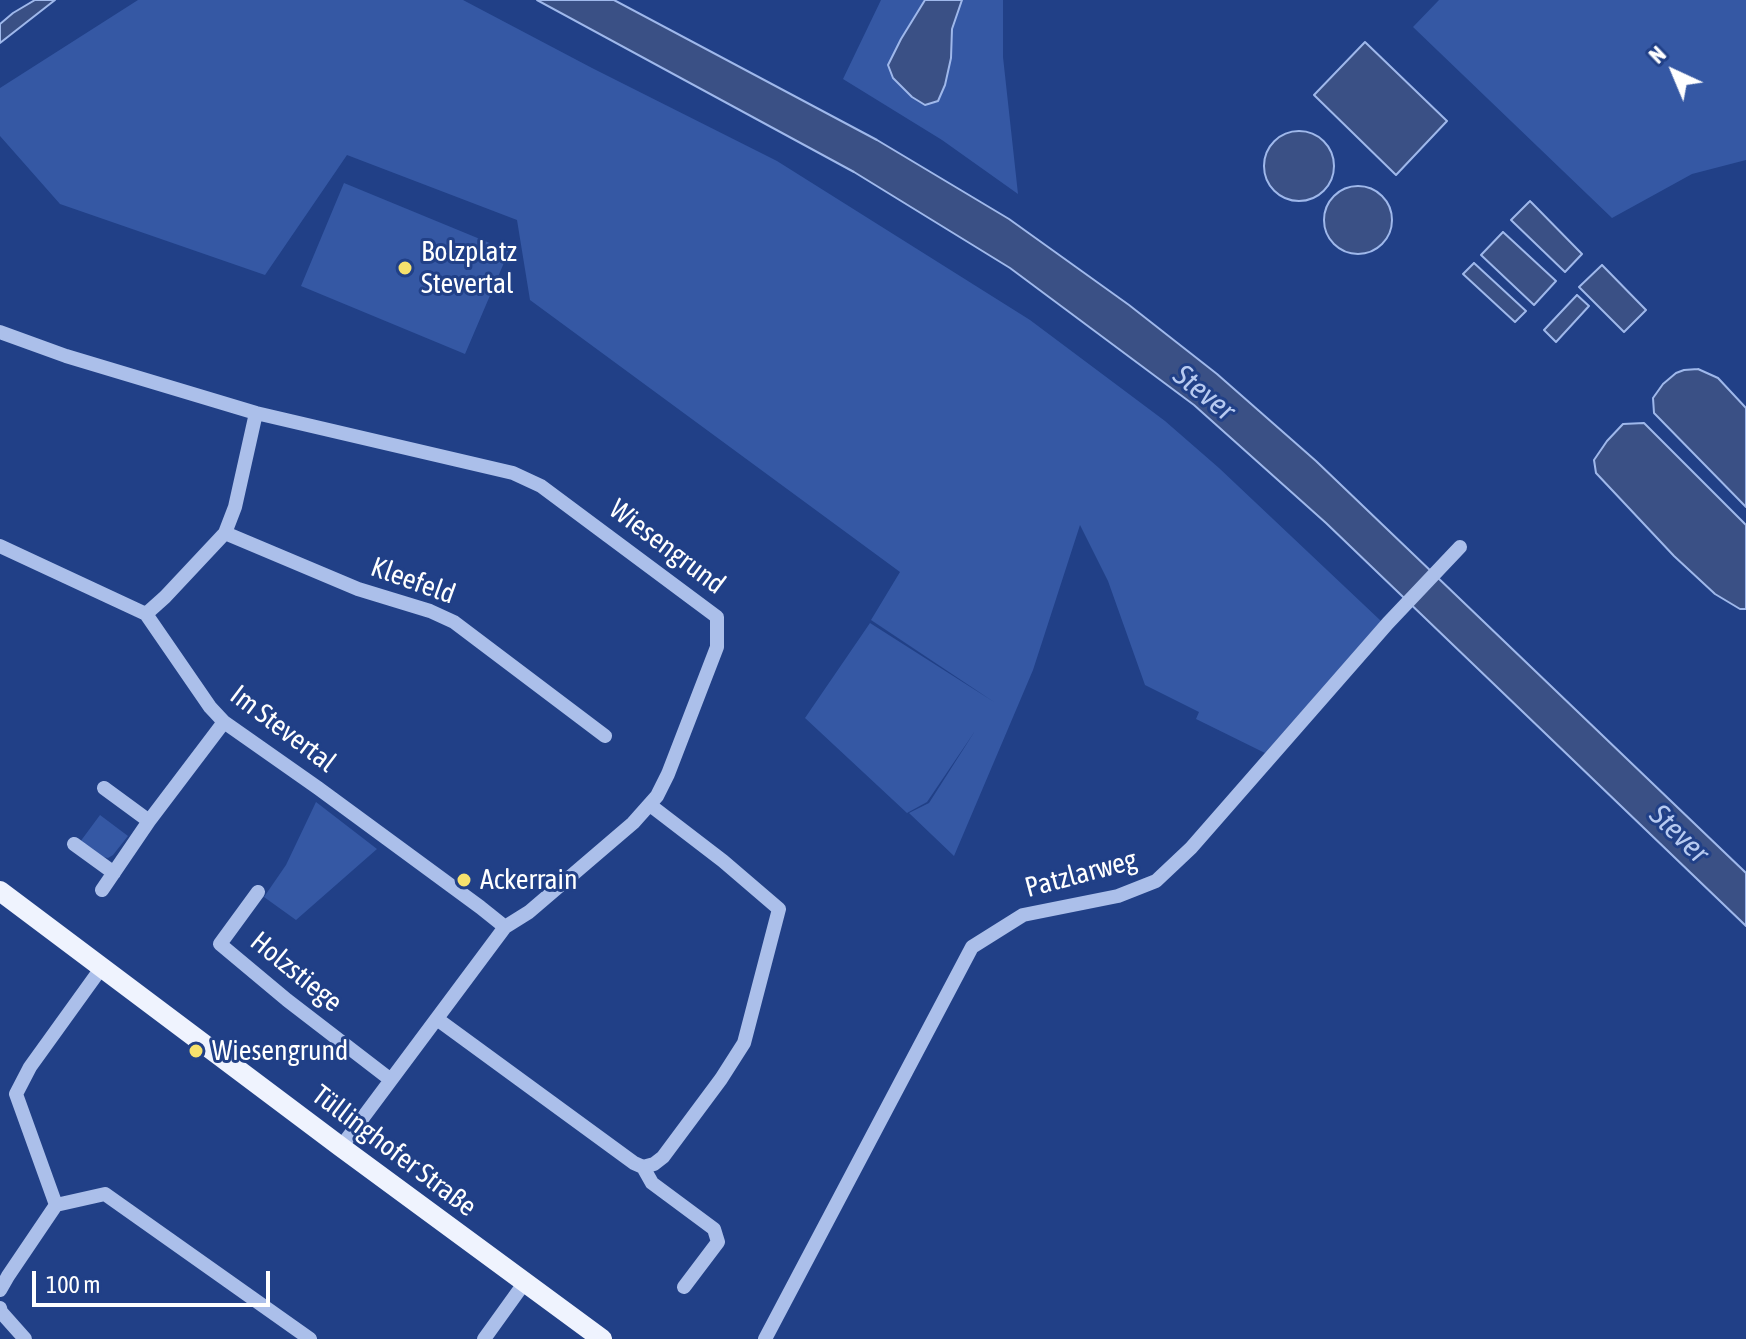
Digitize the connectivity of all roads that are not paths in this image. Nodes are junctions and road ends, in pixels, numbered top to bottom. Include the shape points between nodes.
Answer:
1 (0, 332) edge
2 (256, 413) junction
3 (225, 533) junction
4 (0, 546) edge
5 (1455, 551) dead end
6 (146, 614) junction
7 (224, 722) junction
8 (605, 736) dead end
9 (104, 788) dead end
10 (650, 805) junction
11 (149, 821) junction
12 (74, 844) dead end
13 (114, 873) junction
14 (102, 890) dead end
15 (0, 891) edge
16 (258, 892) dead end
17 (505, 927) junction
18 (102, 967) junction
19 (437, 1019) junction
20 (391, 1080) junction
21 (16, 1094) junction
22 (0, 1099) edge
23 (341, 1147) junction
24 (643, 1167) junction
25 (56, 1205) junction
26 (525, 1282) junction
27 (684, 1287) dead end
28 (0, 1290) edge
29 (0, 1308) edge
30 (25, 1339) edge
31 (310, 1339) edge
32 (484, 1339) edge
33 (602, 1339) edge
34 (765, 1339) edge

1 - 2 street, Wiesengrund
2 - 3 street
2 - 10 street, Wiesengrund via 513,473 541,486 717,617 717,647 668,774
3 - 6 street
3 - 8 street, Kleefeld via 358,589 454,622
4 - 6 street
5 - 34 street, Patzlarweg via 1156,881 1118,896 1023,915 972,947
6 - 7 street, Im Stevertal
7 - 11 street
7 - 17 street, Im Stevertal
9 - 11 street
10 - 17 street, Wiesengrund
10 - 24 street via 779,909 744,1043 663,1157
11 - 13 street
12 - 13 street
13 - 14 street
15 - 18 main road, Tüllinghofer Straße
16 - 20 street, Holzstiege via 220,944
17 - 19 street, Wiesengrund
18 - 21 street
18 - 23 main road, Tüllinghofer Straße
19 - 20 street, Wiesengrund
19 - 24 street
20 - 23 street, Wiesengrund
21 - 22 street
21 - 25 street
23 - 26 main road, Tüllinghofer Straße
24 - 27 street via 652,1183 714,1229 718,1242
25 - 28 street
25 - 31 street via 105,1194
26 - 32 street
26 - 33 main road, Tüllinghofer Straße
29 - 30 street

